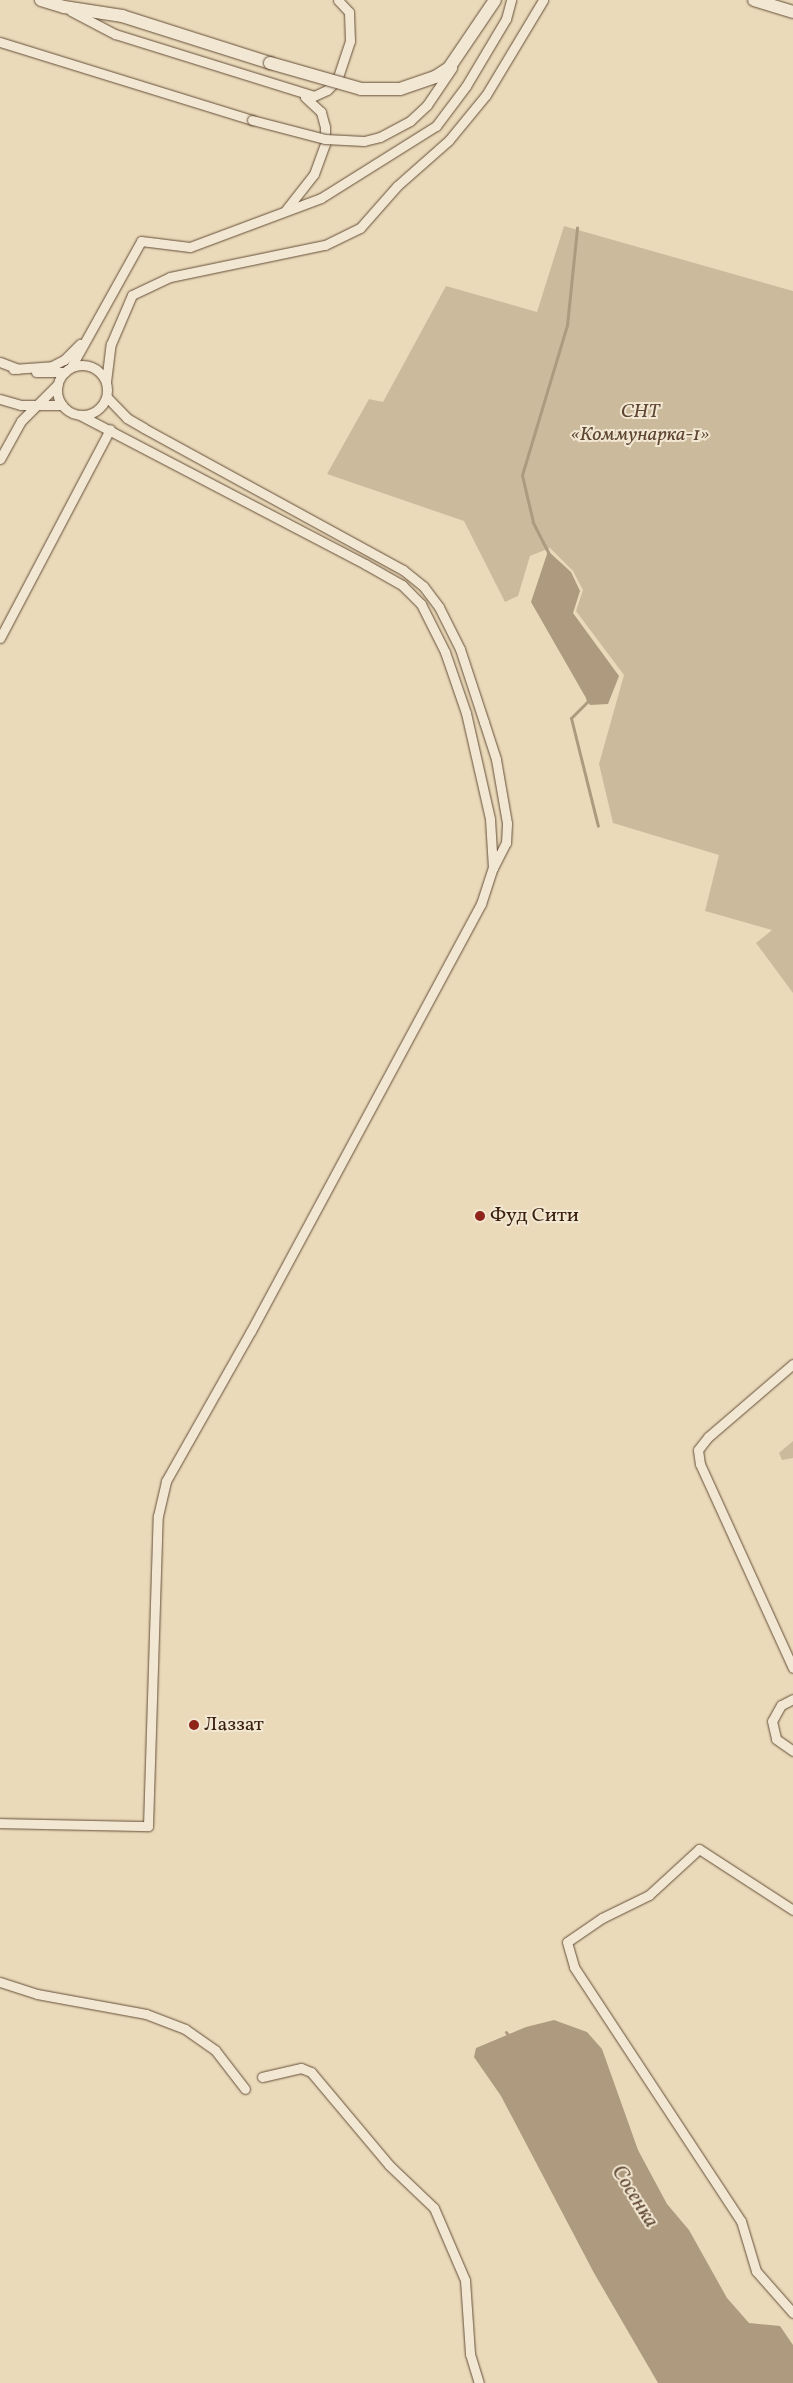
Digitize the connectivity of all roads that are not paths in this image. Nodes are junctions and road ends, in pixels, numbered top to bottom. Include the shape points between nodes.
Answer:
1 (41, 0) edge
2 (338, 0) edge
3 (496, 0) edge
4 (511, 0) edge
5 (543, 0) edge
6 (754, 0) edge
7 (64, 7) junction
8 (793, 12) edge
9 (0, 42) edge
10 (461, 55) junction
11 (302, 95) junction
12 (285, 211) junction
13 (90, 332) junction
14 (0, 362) edge
15 (13, 369) junction
16 (68, 370) junction
17 (106, 382) junction
18 (58, 384) junction
19 (106, 397) junction
20 (0, 399) edge
21 (62, 405) junction
22 (34, 406) junction
23 (80, 415) junction
24 (110, 429) junction
25 (0, 459) edge
26 (0, 638) edge
27 (493, 868) junction
28 (793, 1364) edge
29 (793, 1668) edge
30 (793, 1699) edge
31 (792, 1753) edge
32 (0, 1822) edge
33 (793, 1910) edge
34 (0, 1982) edge
35 (262, 2077) dead end
36 (245, 2089) dead end
37 (793, 2313) edge
38 (478, 2383) edge

1 - 7 street
2 - 11 street via 349,12 352,22 340,73 327,90 314,96
3 - 10 street, bridge
4 - 12 street via 506,19 466,86 436,126 321,198
5 - 17 street via 486,95 448,140 397,186 360,228 325,245 170,277 132,295 111,344
6 - 8 street
7 - 10 street, bridge via 122,16 335,83 380,90 400,89 435,77
7 - 11 street via 115,34
9 - 10 street, bridge via 325,140 364,141 380,137 410,121 427,105
11 - 12 street via 320,112 326,127 325,144 320,164
12 - 13 street via 190,247 141,241
13 - 15 street via 64,360 39,368
13 - 16 street
14 - 15 street
15 - 16 street
16 - 17 street via 92,367
16 - 18 street
17 - 19 street
18 - 21 street
18 - 22 street
19 - 23 street via 99,409
19 - 27 street via 127,418 403,570 423,586 439,607 460,649 496,759 507,824 506,843
20 - 22 street
21 - 22 street
21 - 23 street
22 - 25 street via 21,421
23 - 24 street
24 - 26 street
24 - 27 street via 366,564 402,585 420,604 445,652 466,713 490,819
27 - 32 street via 480,904 251,1331 166,1481 158,1516 148,1826
28 - 29 street via 708,1437 698,1450 700,1464
30 - 31 street via 781,1705 772,1721 776,1740
33 - 37 street via 699,1849 649,1895 602,1918 567,1942 574,1967 741,2220 756,2271
34 - 36 street via 36,1994 146,2014 185,2029 215,2050
35 - 38 street via 301,2068 311,2072 389,2166 434,2208 449,2236 465,2280 470,2354

